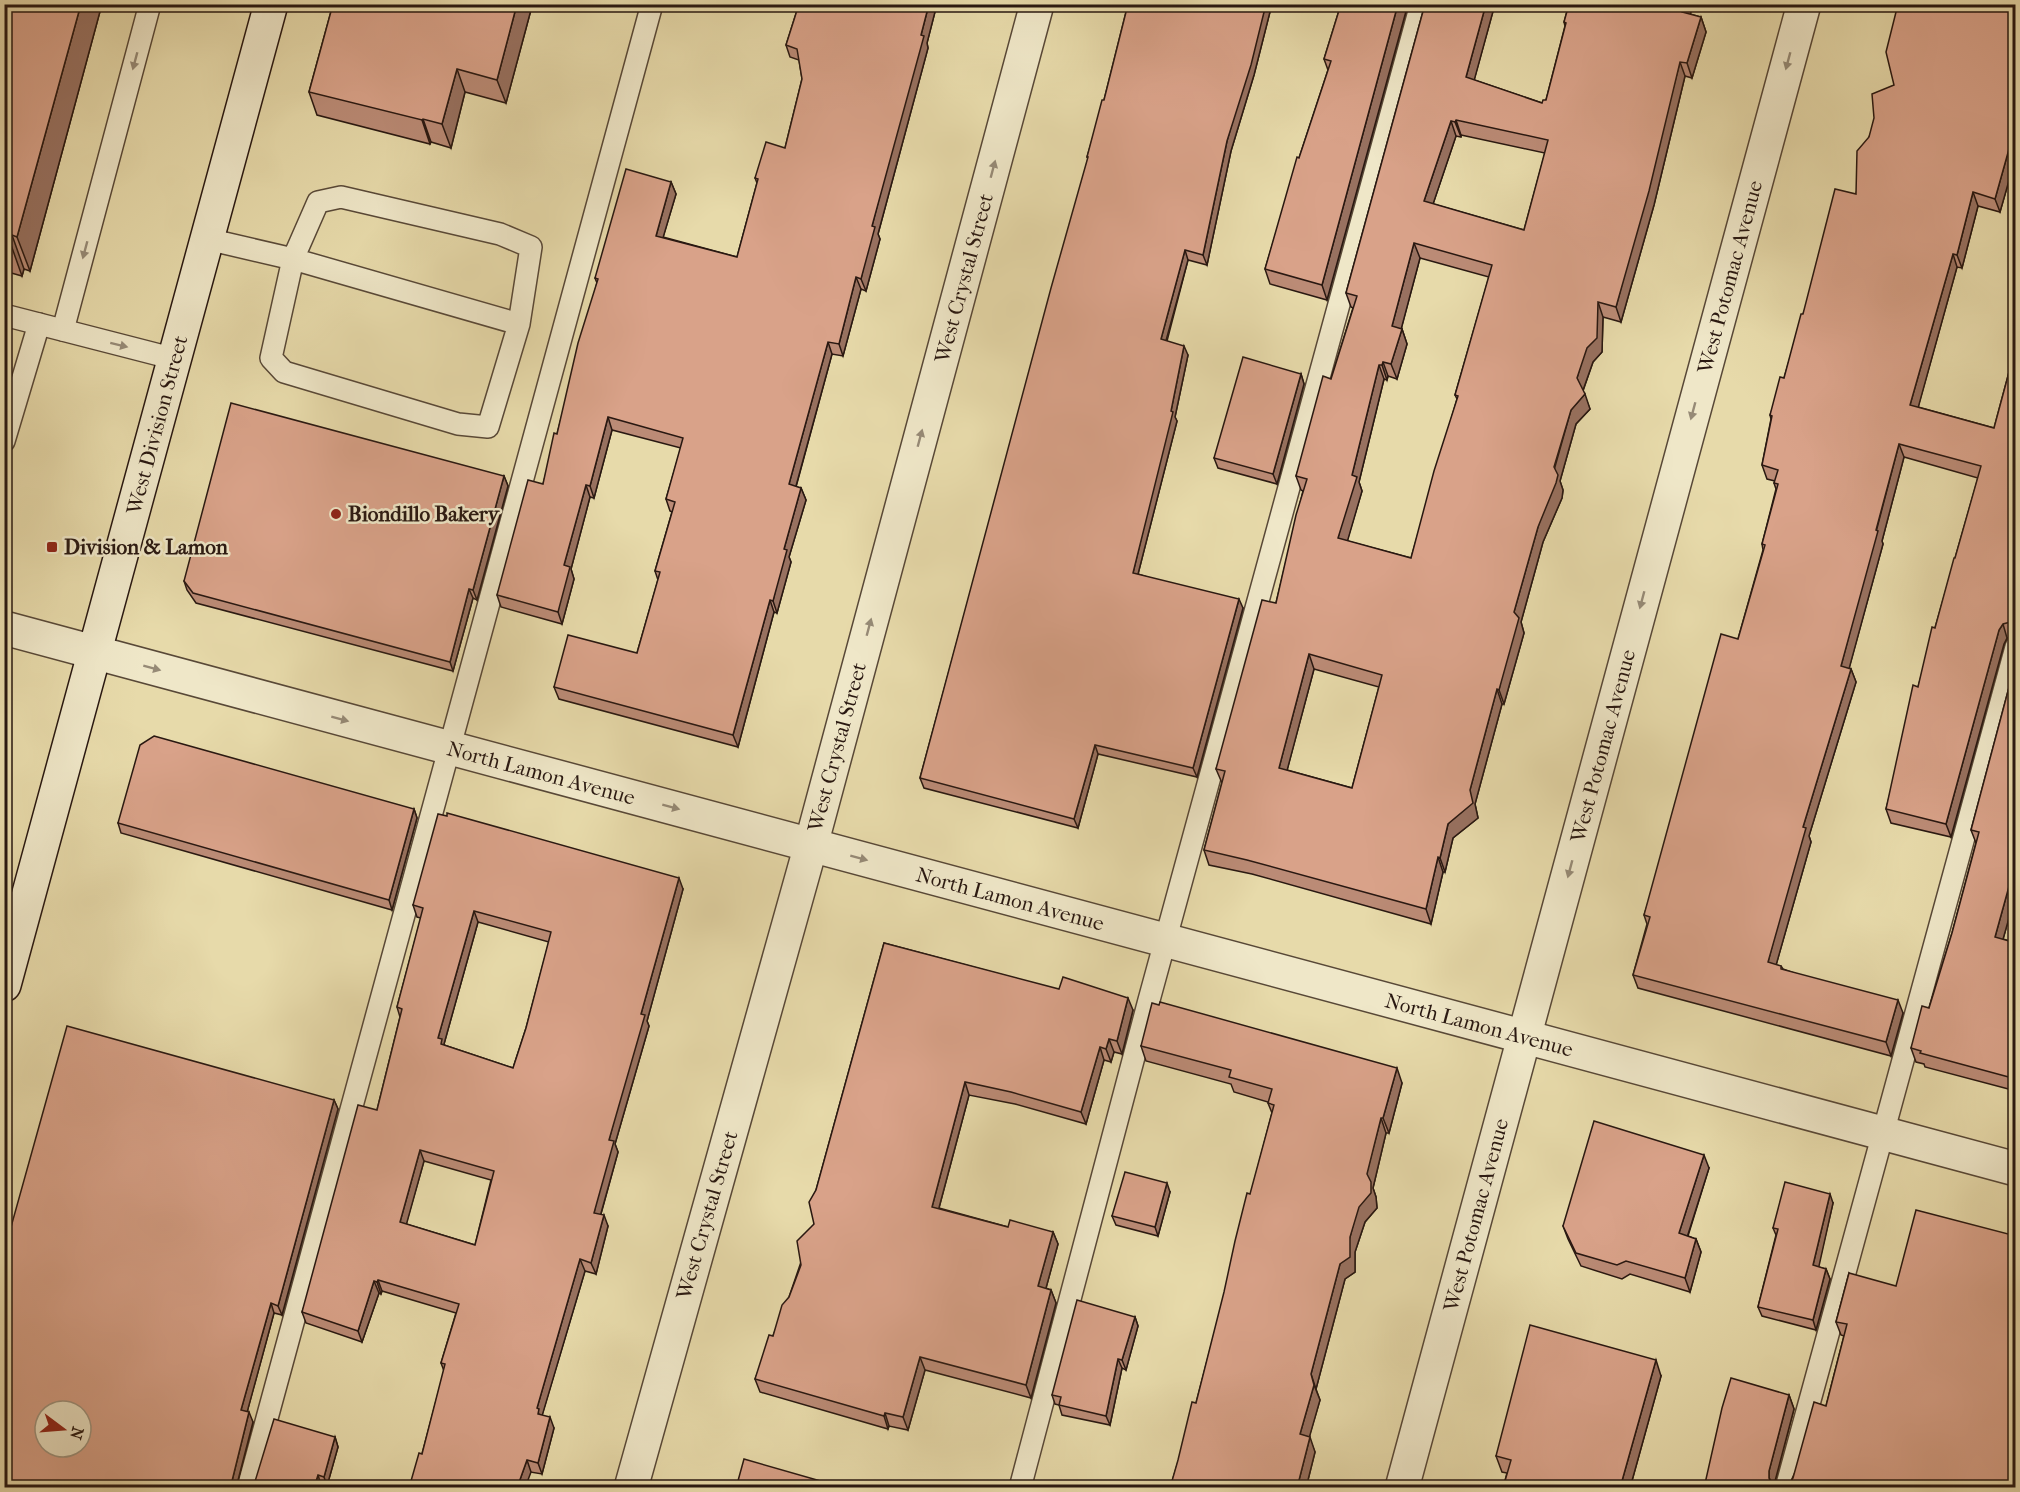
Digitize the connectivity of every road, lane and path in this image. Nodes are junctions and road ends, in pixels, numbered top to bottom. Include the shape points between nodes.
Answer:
1 (150, 4) edge
2 (271, 4) edge
3 (652, 4) edge
4 (1037, 4) edge
5 (1421, 4) edge
6 (1803, 4) edge
7 (207, 239) junction
8 (293, 260) junction
9 (4, 315) edge
10 (39, 324) junction
11 (519, 324) junction
12 (63, 330) junction
13 (175, 359) junction
14 (4, 441) edge
15 (4, 628) edge
16 (2016, 647) edge
17 (95, 653) junction
18 (450, 748) junction
19 (811, 846) junction
20 (1165, 941) junction
21 (4, 985) edge
22 (1524, 1037) junction
23 (1883, 1134) junction
24 (2016, 1169) edge
25 (248, 1488) edge
26 (631, 1488) edge
27 (1020, 1488) edge
28 (1402, 1488) edge
29 (1786, 1488) edge

1 -> 12 lane
2 - 7 street, West Division Street
3 - 18 lane
19 -> 4 street, West Crystal Street
5 - 20 lane
6 -> 22 street, West Potomac Avenue
7 - 8 lane
7 - 13 street, West Division Street
8 - 11 lane
8 - 11 lane via 318,202 341,197 500,234 531,246
8 - 11 lane via 271,358 284,372 458,424 488,427
9 - 10 lane
10 - 12 lane
10 - 14 lane
12 -> 13 lane
13 - 17 street, West Division Street
15 - 17 street, North Lamon Avenue
16 - 23 lane
17 -> 18 street, North Lamon Avenue
17 - 21 street, West Division Street
18 -> 19 street, North Lamon Avenue
18 - 25 lane
19 -> 20 street, North Lamon Avenue
19 - 26 street, West Crystal Street
20 - 22 street, North Lamon Avenue
20 - 27 lane
22 - 23 street, North Lamon Avenue
22 - 28 street, West Potomac Avenue
23 - 24 street, North Lamon Avenue
23 - 29 lane

